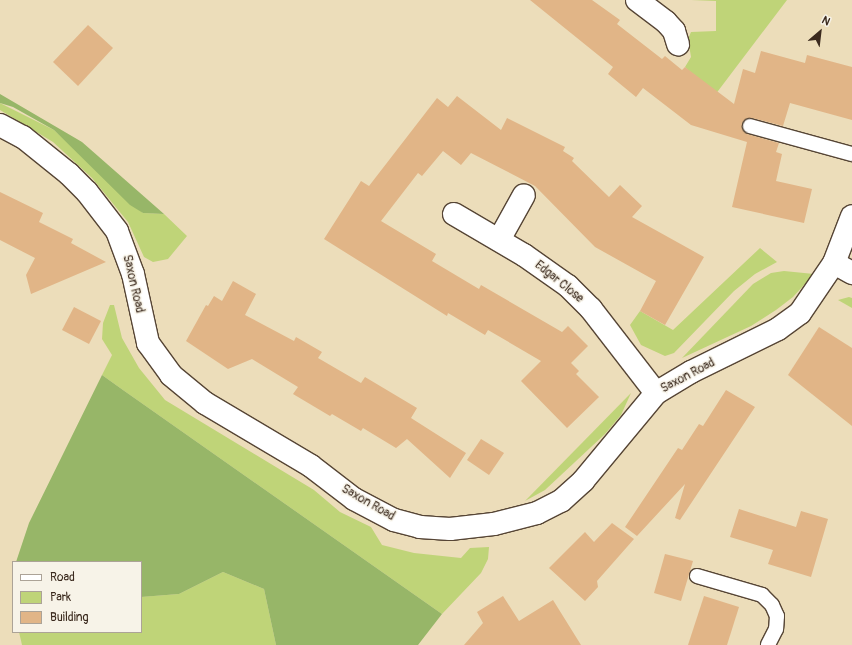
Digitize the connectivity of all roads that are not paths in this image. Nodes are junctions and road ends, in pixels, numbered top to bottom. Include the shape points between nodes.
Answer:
1 (637, 0) edge
2 (660, 7) edge
3 (678, 44) dead end
4 (0, 125) edge
5 (750, 126) dead end
6 (852, 154) edge
7 (524, 195) dead end
8 (454, 214) dead end
9 (852, 216) edge
10 (499, 240) junction
11 (843, 268) edge
12 (656, 393) junction
13 (697, 576) dead end
14 (768, 645) edge

1 - 2 street
2 - 3 street via 674,31
4 - 12 street, Saxon Road via 23,137 69,174 87,192 112,225 133,274 148,343 171,375 205,403 311,466 354,499 394,520 420,527 450,529 494,524 537,513 560,500 583,481
5 - 6 lane
7 - 10 street
8 - 10 street, Edgar Close
9 - 11 street, Saxon Road
10 - 12 street, Edgar Close via 540,265 572,290 591,309
11 - 12 street, Saxon Road via 800,313 778,329 691,372
13 - 14 lane via 754,591 767,600 777,616 776,629

